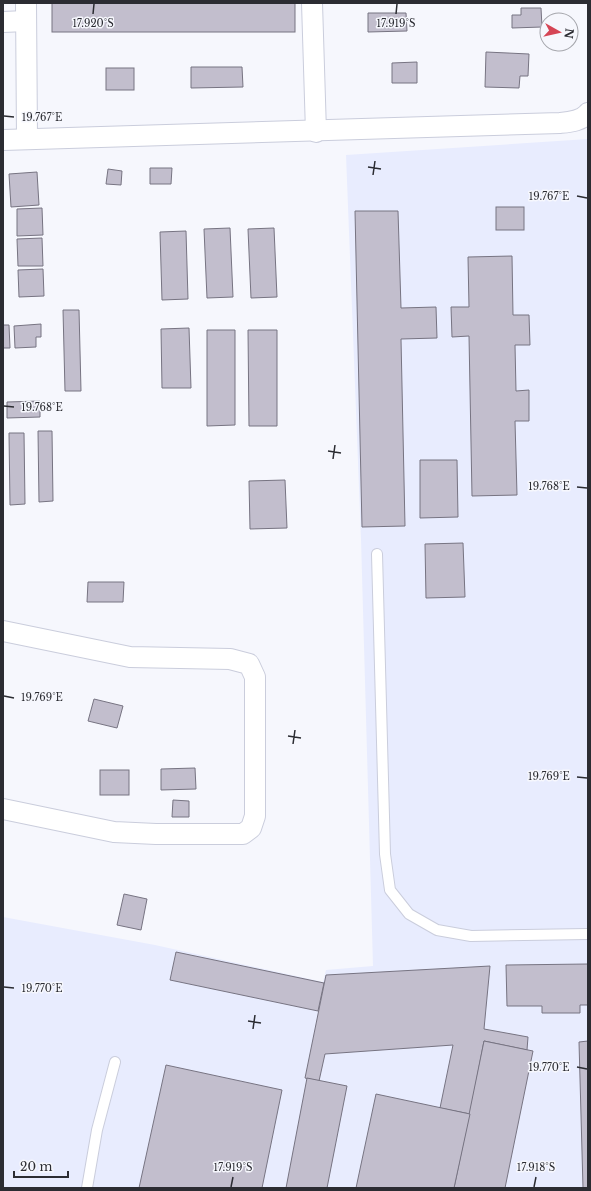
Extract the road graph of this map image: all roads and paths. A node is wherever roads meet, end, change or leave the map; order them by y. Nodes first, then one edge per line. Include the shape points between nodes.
1 (312, 3) edge
2 (26, 12) edge
3 (3, 22) edge
4 (587, 115) edge
5 (316, 132) junction
6 (3, 140) edge
7 (27, 140) junction
8 (377, 554) dead end
9 (3, 632) edge
10 (3, 809) edge
11 (588, 934) edge
12 (115, 1062) dead end
13 (88, 1188) edge

1 - 5 street
2 - 3 street
2 - 7 street
4 - 5 street via 572,122
5 - 7 street
6 - 7 street
8 - 11 lane via 384,854 390,890 409,914 436,930 471,936
9 - 10 street via 130,657 230,659 249,664 255,677 255,816 251,828 243,834 156,834 114,832
12 - 13 lane via 97,1130

